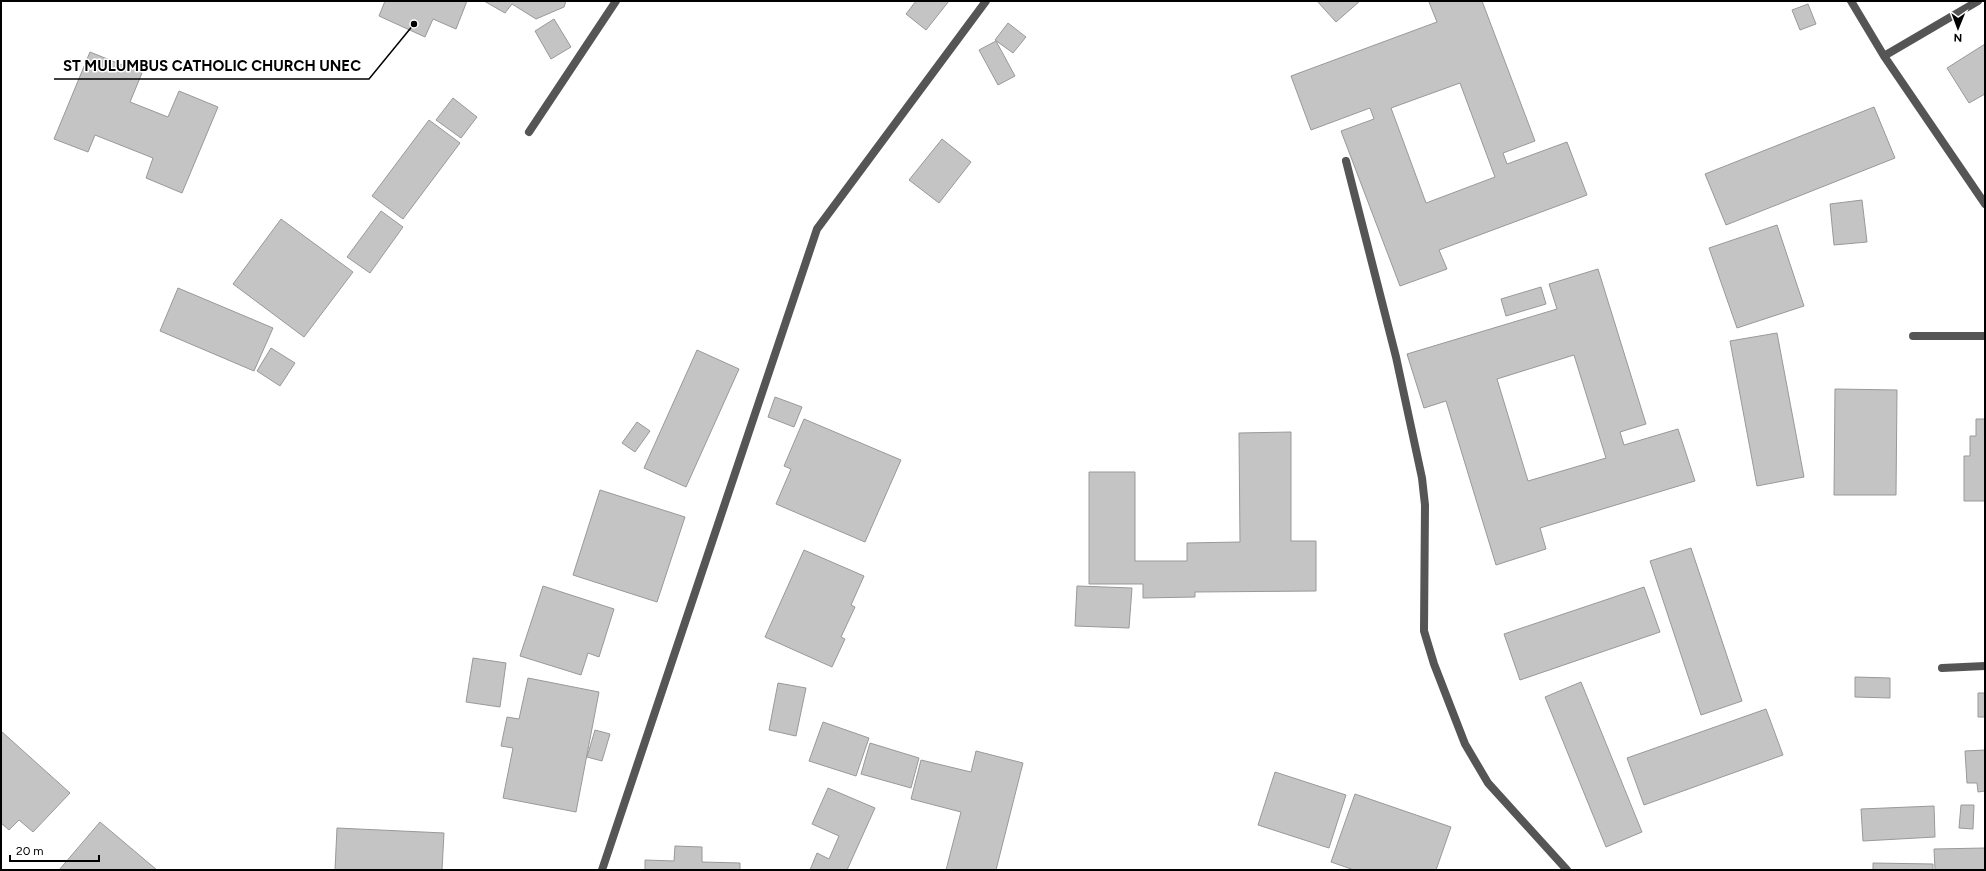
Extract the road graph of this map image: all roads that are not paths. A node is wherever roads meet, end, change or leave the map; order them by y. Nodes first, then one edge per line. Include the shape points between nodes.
1 (616, 1) edge
2 (986, 1) edge
3 (1851, 1) edge
4 (1978, 1) edge
5 (1884, 56) junction
6 (529, 132) dead end
7 (1346, 161) dead end
8 (1985, 204) edge
9 (1914, 336) dead end
10 (1985, 336) edge
11 (1985, 666) edge
12 (1942, 668) dead end
13 (602, 870) edge
14 (1567, 870) edge

1 - 6 street
2 - 13 street via 817,229
3 - 5 street
4 - 5 street
5 - 8 street
7 - 14 street via 1396,357 1422,478 1425,505 1424,631 1434,664 1465,744 1488,783
9 - 10 street
11 - 12 street

